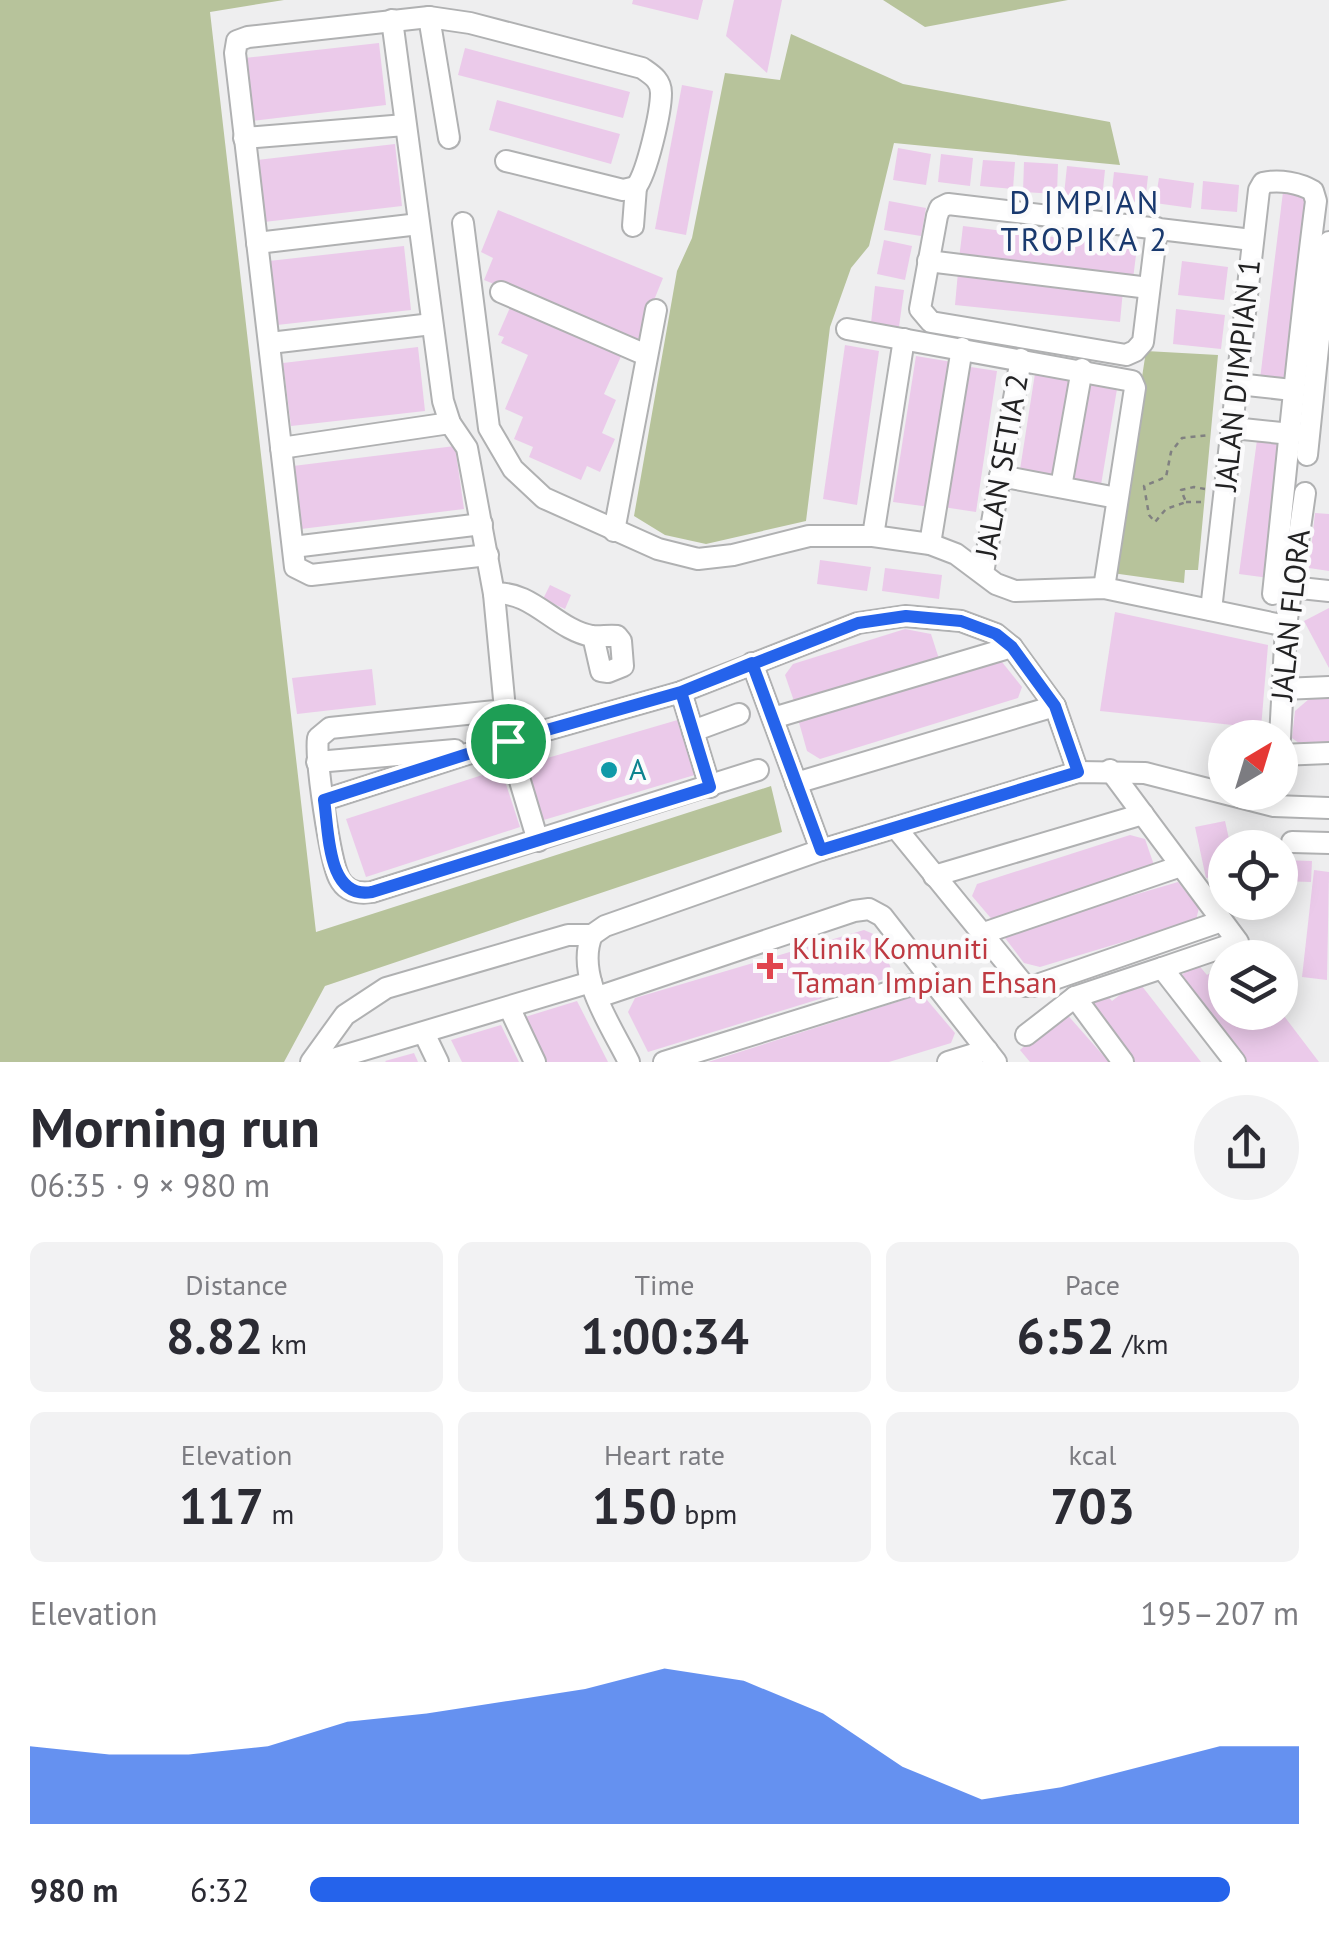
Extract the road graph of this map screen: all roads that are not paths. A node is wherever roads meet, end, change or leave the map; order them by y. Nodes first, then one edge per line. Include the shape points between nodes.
1 (429, 17) junction
2 (392, 20) junction
3 (405, 125) junction
4 (244, 138) junction
5 (449, 138) dead end
6 (506, 161) dead end
7 (636, 188) junction
8 (464, 223) dead end
9 (419, 224) junction
10 (633, 226) dead end
11 (1157, 228) junction
12 (1252, 240) junction
13 (1329, 242) edge
14 (257, 243) junction
15 (928, 261) junction
16 (1149, 288) junction
17 (502, 292) dead end
18 (656, 310) dead end
19 (432, 324) junction
20 (847, 329) dead end
21 (904, 339) junction
22 (270, 343) junction
23 (962, 348) junction
24 (646, 355) junction
25 (1021, 358) junction
26 (1082, 369) junction
27 (1238, 384) junction
28 (1292, 390) junction
29 (450, 423) junction
30 (1233, 428) junction
31 (1291, 434) junction
32 (281, 448) junction
33 (1308, 455) dead end
34 (1000, 476) junction
35 (1061, 488) junction
36 (1305, 493) dead end
37 (1117, 498) junction
38 (482, 524) junction
39 (614, 531) junction
40 (873, 536) junction
41 (930, 544) junction
42 (293, 547) junction
43 (488, 555) junction
44 (983, 573) junction
45 (1104, 588) junction
46 (1282, 590) junction
47 (1329, 591) edge
48 (494, 594) junction
49 (1211, 610) junction
50 (1286, 626) junction
51 (593, 636) dead end
52 (1012, 647) junction
53 (752, 663) junction
54 (1329, 688) edge
55 (1282, 689) junction
56 (681, 692) junction
57 (1055, 706) junction
58 (505, 710) junction
59 (739, 714) dead end
60 (772, 718) junction
61 (1281, 720) edge
62 (693, 731) junction
63 (499, 744) junction
64 (1329, 753) edge
65 (1298, 754) edge
66 (317, 762) junction
67 (758, 770) dead end
68 (1110, 770) junction
69 (1078, 772) junction
70 (796, 783) junction
71 (1208, 785) edge
72 (710, 787) junction
73 (324, 800) junction
74 (1298, 803) edge
75 (1329, 808) edge
76 (1143, 814) junction
77 (896, 828) junction
78 (538, 841) junction
79 (1298, 842) edge
80 (1329, 844) edge
81 (821, 850) junction
82 (1181, 866) junction
83 (934, 876) junction
84 (1222, 921) junction
85 (981, 934) junction
86 (592, 935) junction
87 (1162, 968) junction
88 (931, 979) junction
89 (595, 989) junction
90 (1075, 997) junction
91 (509, 1007) junction
92 (424, 1033) junction
93 (1026, 1035) dead end
94 (991, 1056) edge
95 (349, 1059) edge
96 (310, 1062) edge
97 (323, 1062) edge
98 (438, 1062) edge
99 (535, 1062) edge
100 (629, 1062) edge
101 (664, 1062) edge
102 (948, 1062) edge
103 (1123, 1062) edge
104 (1235, 1062) edge

1 - 2 street
1 - 5 street
1 - 7 street via 642,68 656,77 661,91 645,176
2 - 3 street
2 - 4 street via 237,41
3 - 4 street
3 - 9 street
4 - 14 street
6 - 7 street
7 - 10 street
8 - 39 street via 489,428 514,469 544,498
9 - 14 street
9 - 19 street
11 - 12 street
11 - 15 street via 948,204 937,216
11 - 16 street
12 - 27 street, JALAN D'IMPIAN 1
12 - 28 street, JALAN D'IMPIAN 1 via 1263,183 1313,191
13 - 33 street
14 - 22 street
15 - 16 street
15 - 16 street via 920,309 931,322 1126,355 1142,342
17 - 24 street
18 - 24 street
19 - 22 street
19 - 29 street
20 - 21 street
21 - 23 street
21 - 40 street
22 - 32 street
23 - 25 street
23 - 41 street
24 - 39 street
25 - 26 street
25 - 34 street, JALAN SETIA 2
26 - 35 street
26 - 37 street via 1124,377 1135,388
27 - 28 street
27 - 30 street, JALAN D'IMPIAN 1
28 - 31 street
29 - 32 street
29 - 38 street via 467,448
30 - 31 street
30 - 49 street, JALAN D'IMPIAN 1
31 - 46 street
32 - 42 street
34 - 35 street
34 - 44 street, JALAN SETIA 2
35 - 37 street
36 - 46 street, JALAN FLORA
37 - 45 street
38 - 42 street
38 - 43 street
39 - 40 street via 698,559 809,536
40 - 41 street
41 - 44 street
42 - 43 street via 295,566 311,575
43 - 48 street
44 - 45 street via 1016,591
45 - 49 street
46 - 47 street
46 - 50 street, JALAN FLORA
48 - 51 street via 519,597
48 - 58 street
49 - 50 street
50 - 55 street, JALAN FLORA
52 - 53 street via 961,621 906,616 858,623
52 - 57 street
52 - 60 street
53 - 56 street
53 - 60 street
54 - 55 street
55 - 61 street, JALAN FLORA
56 - 62 street
56 - 63 street
57 - 69 street
57 - 70 street
58 - 63 street
58 - 66 street via 330,728 318,738
59 - 62 street
60 - 70 street
62 - 72 street
63 - 66 street
63 - 73 street
63 - 78 street
64 - 65 street
66 - 73 street
67 - 72 street
68 - 69 street
68 - 71 street
68 - 76 street
69 - 77 street
70 - 81 street
72 - 78 street
73 - 78 street via 338,877 359,894
74 - 75 street
76 - 82 street
76 - 83 street
77 - 81 street
77 - 83 street
79 - 80 street
81 - 86 street
82 - 84 street
82 - 85 street
83 - 85 street
84 - 85 street via 1034,986 1025,986
84 - 87 street via 1238,942
86 - 89 street via 585,952
86 - 96 street via 568,935 386,988 345,1015
87 - 90 street
87 - 104 street
88 - 89 street via 869,908
88 - 94 street
88 - 101 street
89 - 91 street
89 - 100 street
90 - 93 street
90 - 103 street
91 - 92 street
91 - 99 street
92 - 95 street
92 - 98 street
94 - 102 street
95 - 97 street

